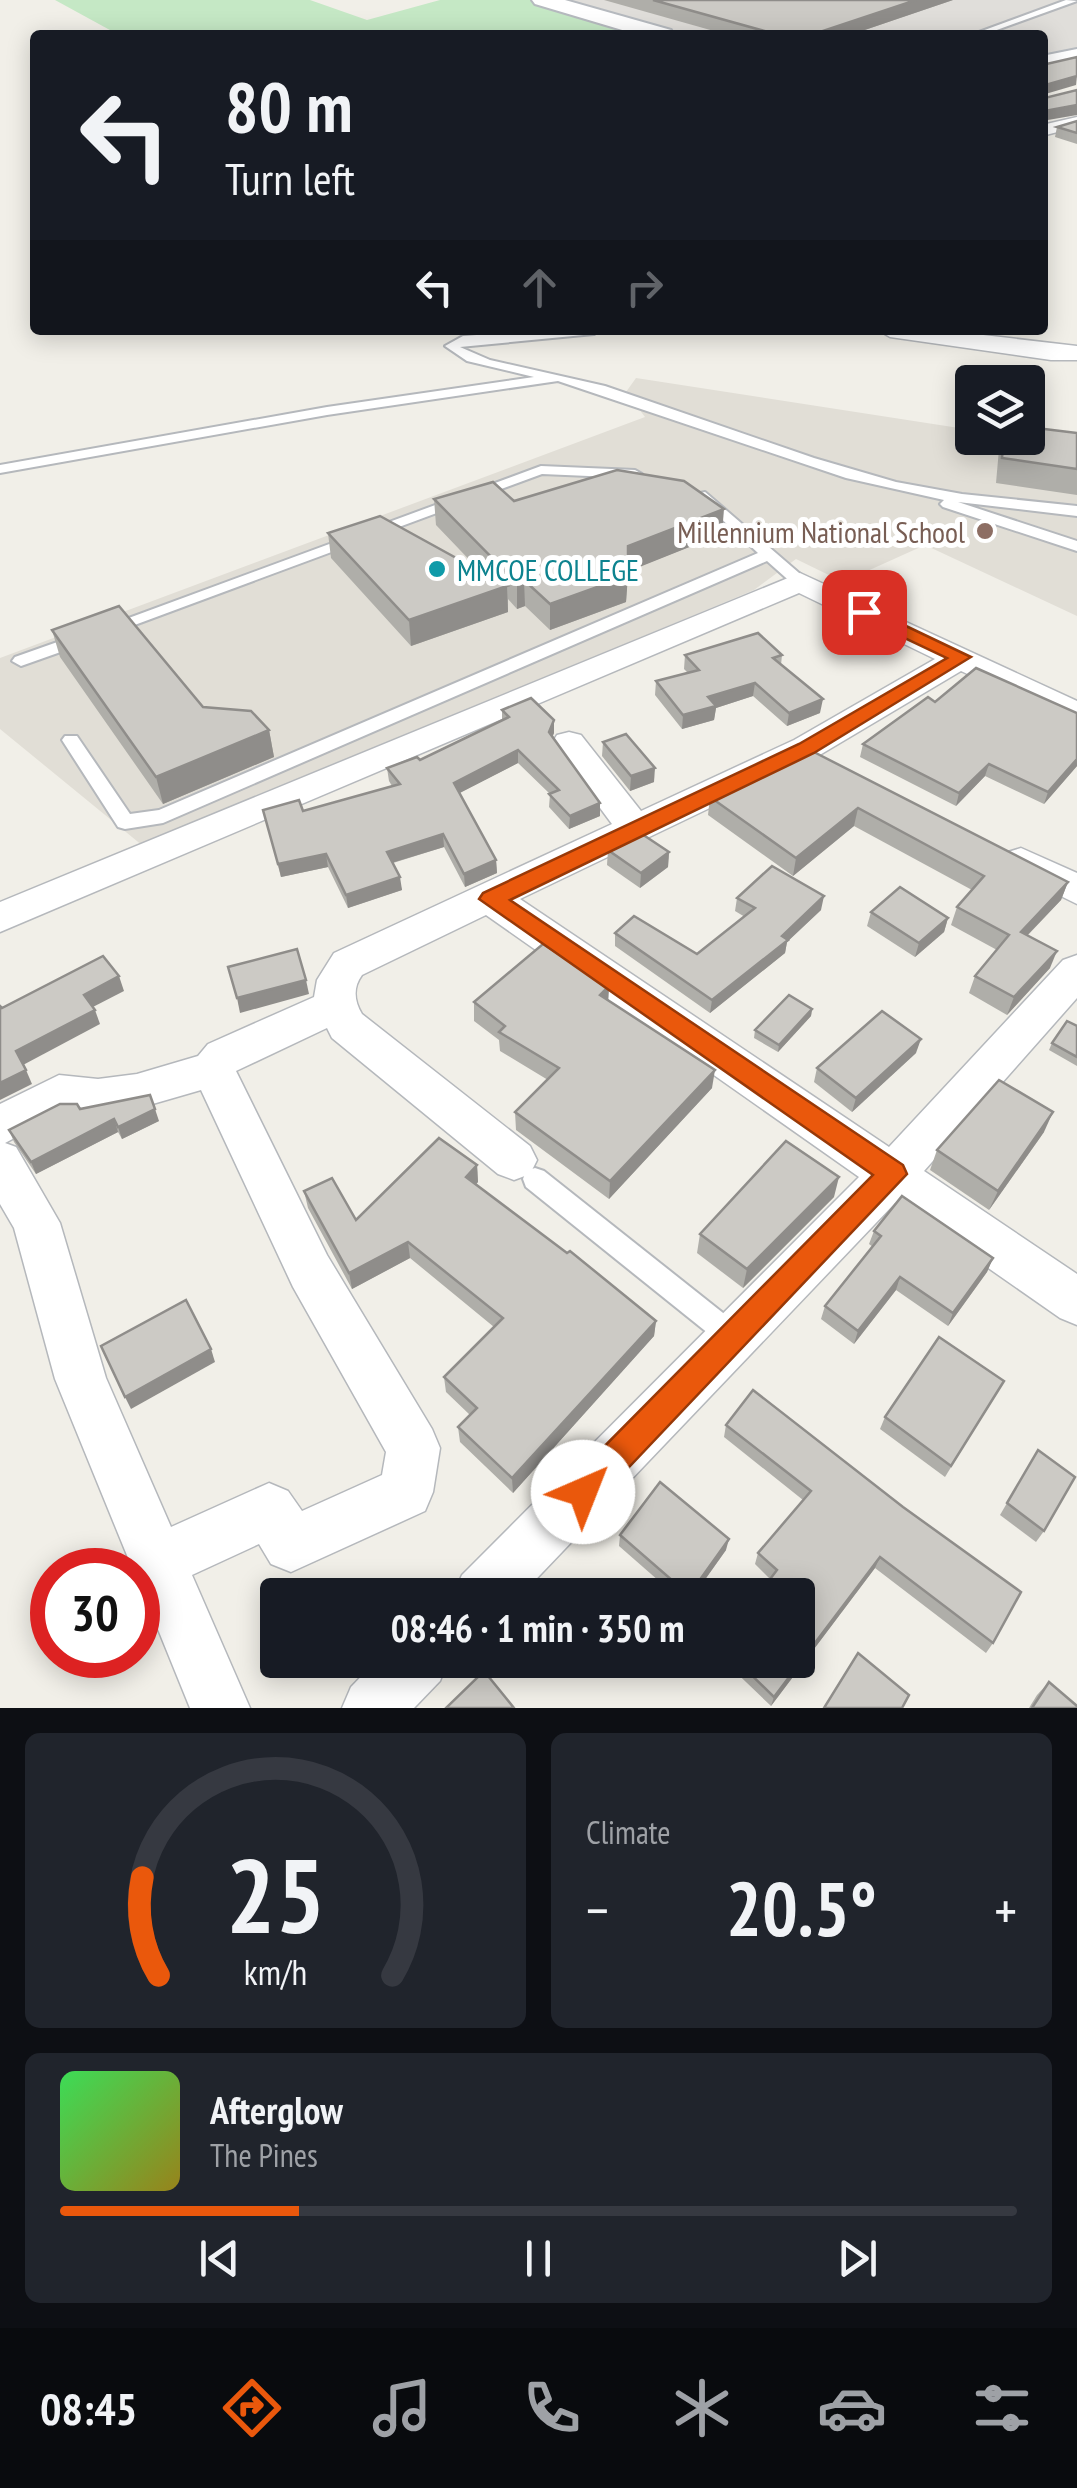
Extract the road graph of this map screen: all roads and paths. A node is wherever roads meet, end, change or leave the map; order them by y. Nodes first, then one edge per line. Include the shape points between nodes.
1 (542, 0) edge
2 (1074, 0) edge
3 (646, 30) edge
4 (989, 30) edge
5 (1077, 56) edge
6 (1048, 62) edge
7 (1077, 122) edge
8 (1048, 129) edge
9 (528, 335) edge
10 (931, 335) edge
11 (1077, 353) edge
12 (558, 377) junction
13 (0, 469) edge
14 (655, 479) edge
15 (899, 488) junction
16 (688, 489) edge
17 (1077, 511) edge
18 (1077, 546) edge
19 (769, 554) junction
20 (800, 582) junction
21 (962, 657) junction
22 (21, 661) dead end
23 (1077, 714) edge
24 (71, 740) dead end
25 (569, 743) dead end
26 (806, 748) junction
27 (840, 766) edge
28 (636, 829) junction
29 (992, 846) edge
30 (1077, 890) edge
31 (491, 899) junction
32 (4, 908) edge
33 (1077, 971) edge
34 (335, 1006) junction
35 (213, 1069) junction
36 (0, 1126) edge
37 (0, 1161) edge
38 (525, 1170) joint
39 (893, 1174) junction
40 (1077, 1302) edge
41 (734, 1337) junction
42 (152, 1548) edge
43 (160, 1561) edge
44 (160, 1567) edge
45 (499, 1578) edge
46 (401, 1678) edge
47 (220, 1708) edge
48 (372, 1708) edge

1 - 3 street
2 - 4 lane
5 - 6 street
7 - 8 street
9 - 12 lane via 451,346 480,360
10 - 11 street
12 - 13 lane
12 - 15 lane
14 - 22 lane via 541,470
15 - 17 lane
15 - 18 lane
16 - 19 lane via 704,494
19 - 20 lane
19 - 24 lane via 163,816 126,822
20 - 21 street
20 - 32 street
21 - 23 street
21 - 26 street
25 - 28 street
26 - 27 street
26 - 28 street
28 - 31 street
29 - 30 street
31 - 34 street via 348,964 332,990
31 - 39 street
33 - 39 street
34 - 35 street via 223,1056
34 - 38 street via 347,1026
35 - 36 street via 116,1098 59,1093
35 - 43 street via 310,1271 414,1448 406,1492 291,1544 269,1510
37 - 42 street via 36,1223 81,1379
38 - 41 lane
39 - 40 street
39 - 41 street
41 - 45 street
44 - 47 street
46 - 48 street

